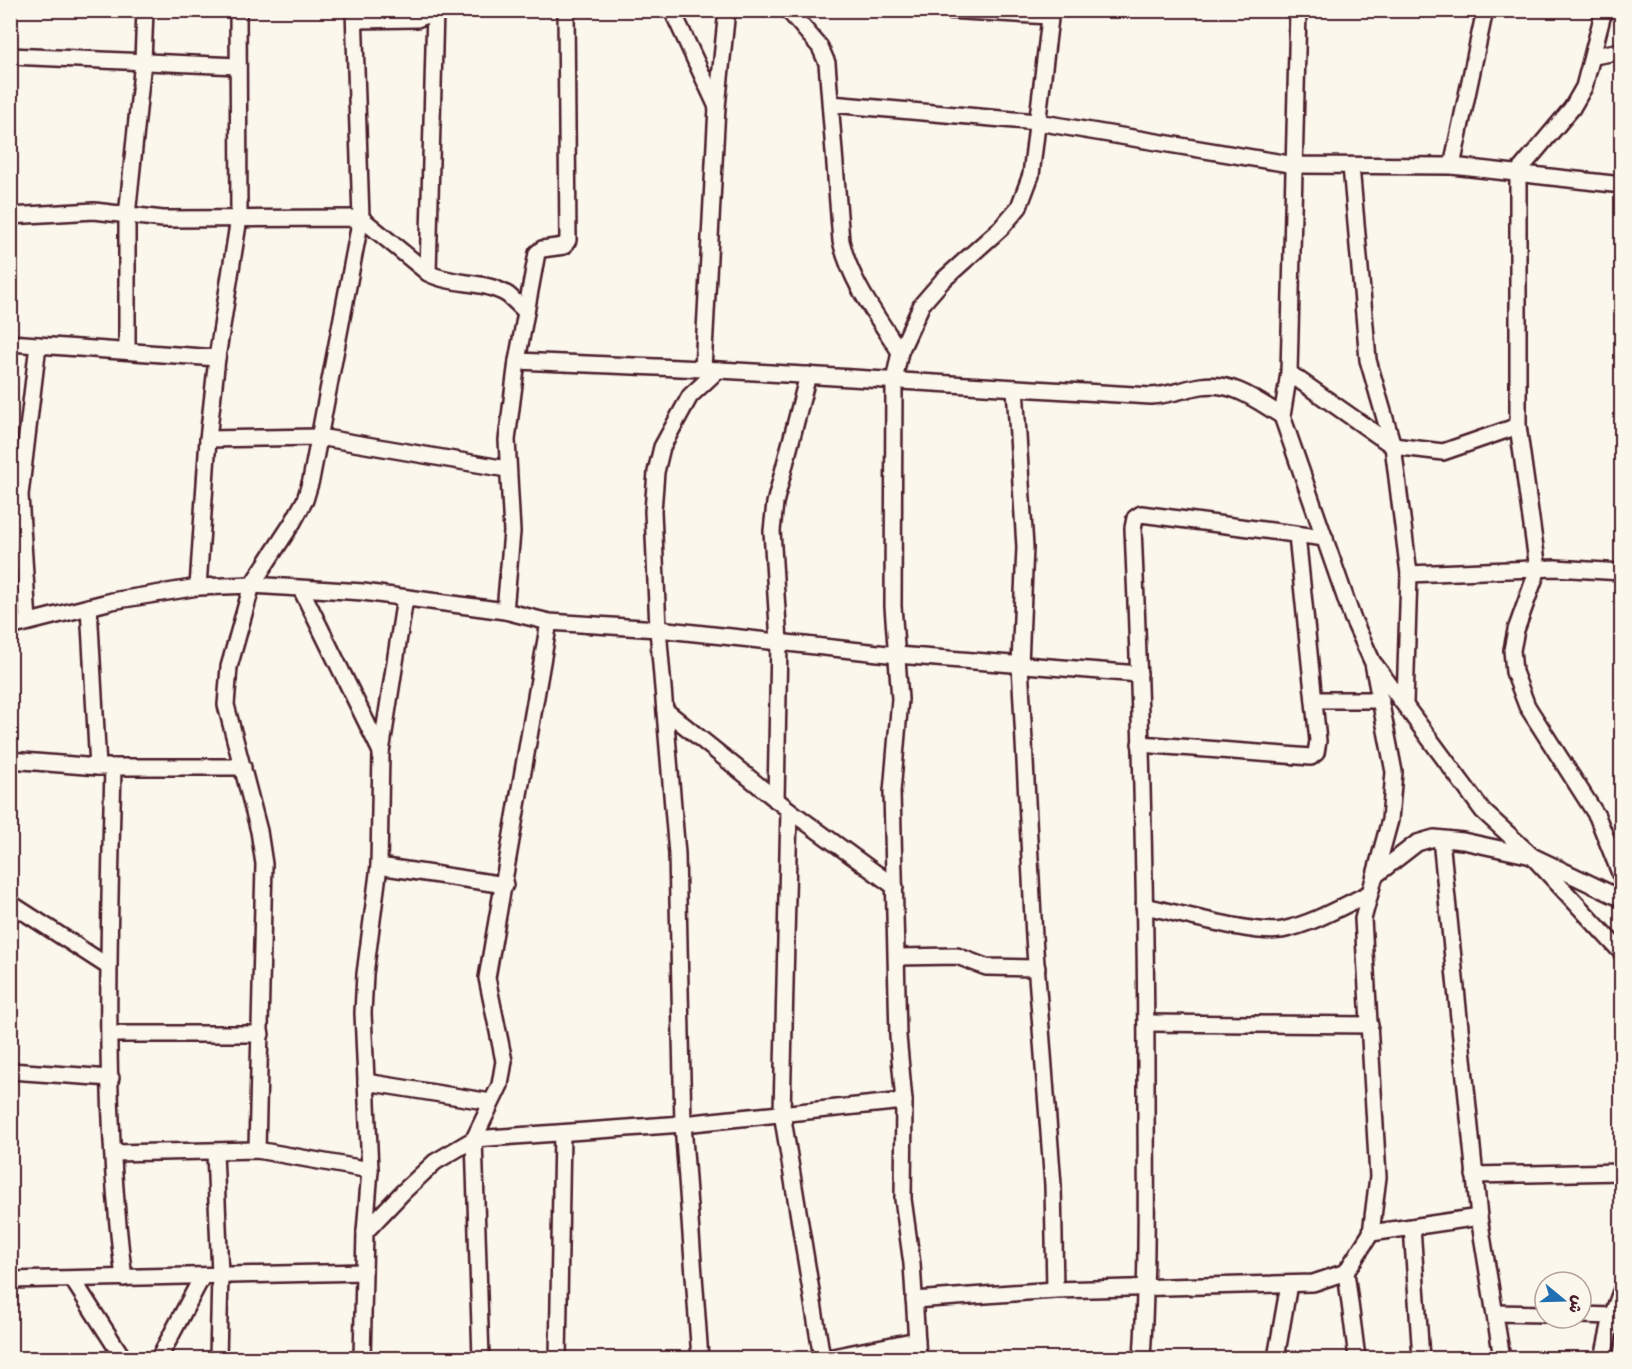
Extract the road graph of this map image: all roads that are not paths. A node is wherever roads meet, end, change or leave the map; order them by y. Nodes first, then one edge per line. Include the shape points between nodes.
1 (145, 10) edge
2 (238, 10) edge
3 (566, 10) edge
4 (672, 10) edge
5 (727, 10) edge
6 (788, 10) edge
7 (946, 10) edge
8 (1298, 10) edge
9 (1485, 10) edge
10 (1604, 10) edge
11 (437, 12) edge
12 (1050, 13) edge
13 (355, 15) edge
14 (1622, 51) edge
15 (10, 56) edge
16 (1594, 56) junction
17 (143, 62) junction
18 (238, 66) junction
19 (831, 104) junction
20 (717, 107) junction
21 (1037, 122) junction
22 (1295, 165) junction
23 (1351, 166) junction
24 (1452, 166) junction
25 (1518, 172) junction
26 (1622, 185) edge
27 (10, 216) edge
28 (127, 216) junction
29 (239, 218) junction
30 (361, 218) junction
31 (428, 273) junction
32 (526, 312) junction
33 (10, 343) edge
34 (38, 345) junction
35 (127, 351) junction
36 (900, 352) junction
37 (217, 358) junction
38 (517, 361) junction
39 (711, 369) junction
40 (1289, 374) junction
41 (808, 375) junction
42 (894, 381) junction
43 (1015, 388) junction
44 (1282, 416) junction
45 (1518, 426) junction
46 (319, 437) junction
47 (208, 439) junction
48 (1393, 446) junction
49 (507, 469) junction
50 (15, 494) edge
51 (1297, 535) junction
52 (1324, 538) junction
53 (1538, 568) junction
54 (1622, 572) edge
55 (1409, 574) junction
56 (252, 585) junction
57 (198, 587) junction
58 (301, 588) junction
59 (405, 598) junction
60 (89, 607) junction
61 (505, 611) junction
62 (28, 622) junction
63 (549, 622) junction
64 (10, 627) edge
65 (658, 629) junction
66 (778, 642) junction
67 (897, 655) junction
68 (1020, 663) junction
69 (1373, 663) junction
70 (1139, 674) junction
71 (1314, 700) junction
72 (1381, 700) junction
73 (1405, 703) junction
74 (665, 710) junction
75 (1140, 744) junction
76 (381, 752) junction
77 (10, 760) edge
78 (106, 767) junction
79 (243, 767) junction
80 (776, 800) junction
81 (789, 810) junction
82 (1441, 839) junction
83 (1532, 856) junction
84 (379, 866) junction
85 (1377, 874) junction
86 (1622, 878) edge
87 (505, 885) junction
88 (895, 887) junction
89 (1368, 894) junction
90 (1622, 899) edge
91 (10, 903) edge
92 (1144, 906) junction
93 (1622, 953) edge
94 (897, 957) junction
95 (109, 967) junction
96 (1037, 968) junction
97 (1146, 1023) junction
98 (1370, 1026) junction
99 (110, 1034) junction
100 (261, 1034) junction
101 (10, 1071) edge
102 (111, 1078) junction
103 (366, 1082) junction
104 (904, 1101) junction
105 (491, 1102) junction
106 (782, 1113) junction
107 (683, 1124) junction
108 (562, 1133) junction
109 (474, 1139) junction
110 (257, 1150) junction
111 (215, 1152) junction
112 (113, 1153) junction
113 (370, 1170) junction
114 (1622, 1172) edge
115 (1474, 1174) junction
116 (1479, 1217) junction
117 (1412, 1227) junction
118 (365, 1232) junction
119 (1371, 1233) junction
120 (364, 1272) junction
121 (1346, 1272) junction
122 (220, 1275) junction
123 (202, 1277) junction
124 (124, 1278) junction
125 (10, 1280) edge
126 (73, 1280) junction
127 (1290, 1284) junction
128 (1146, 1288) junction
129 (1622, 1289) edge
130 (1055, 1290) junction
131 (914, 1300) junction
132 (1495, 1312) junction
133 (1533, 1314) edge
134 (1593, 1315) edge
135 (1612, 1316) junction
136 (917, 1340) junction
137 (123, 1359) edge
138 (159, 1359) edge
139 (218, 1359) edge
140 (362, 1359) edge
141 (481, 1359) edge
142 (558, 1359) edge
143 (700, 1359) edge
144 (822, 1359) edge
145 (828, 1359) edge
146 (918, 1359) edge
147 (1142, 1359) edge
148 (1276, 1359) edge
149 (1357, 1359) edge
150 (1421, 1359) edge
151 (1502, 1359) edge
152 (1603, 1359) edge

1 - 17 street
2 - 18 street
3 - 32 street via 568,240 564,246 537,253
4 - 20 street
5 - 20 street
6 - 19 street via 820,47 827,63
7 - 12 street
8 - 22 street
9 - 24 street
10 - 16 street
11 - 13 street via 417,19
11 - 31 street
12 - 21 street
13 - 30 street
14 - 16 street
15 - 17 street
16 - 25 street via 1572,108
17 - 18 street
17 - 28 street
18 - 29 street
19 - 21 street
19 - 36 street via 841,241 846,261
20 - 39 street
21 - 22 street
21 - 36 street via 1031,175 1019,207 922,304
22 - 23 street
22 - 40 street
23 - 24 street
23 - 48 street via 1368,360
24 - 25 street
25 - 26 street
25 - 45 street
27 - 28 street via 94,211
28 - 29 street
28 - 35 street
29 - 30 street
29 - 37 street
30 - 31 street
30 - 46 street
31 - 32 street via 493,289 507,295
32 - 38 street
33 - 34 street
34 - 35 street
34 - 50 street
35 - 37 street
36 - 42 street
37 - 47 street
38 - 39 street
38 - 49 street
39 - 41 street
39 - 65 street via 681,410 662,447 656,472 653,511
40 - 44 street
40 - 48 street
41 - 42 street
41 - 66 street via 775,503 772,559
42 - 43 street
42 - 67 street via 893,606
43 - 44 street via 1152,396 1219,385 1238,389
43 - 68 street via 1026,575
44 - 52 street
45 - 48 street via 1443,452
45 - 53 street
46 - 47 street
46 - 49 street
46 - 56 street via 305,500
47 - 57 street
48 - 55 street
49 - 61 street via 512,532
50 - 62 street
51 - 52 street
51 - 70 street via 1141,514 1135,518
51 - 71 street
52 - 69 street
53 - 54 street
53 - 55 street
53 - 86 street via 1516,630 1512,650 1514,672 1527,706 1597,816
55 - 73 street
56 - 57 street
56 - 58 street
56 - 79 street via 226,684 226,705
57 - 60 street
58 - 59 street
58 - 76 street
59 - 61 street
59 - 76 street
60 - 62 street
60 - 78 street
61 - 63 street
62 - 64 street
63 - 65 street
63 - 87 street
65 - 66 street
65 - 74 street
66 - 67 street
66 - 80 street
67 - 68 street
67 - 88 street via 900,729 892,792
68 - 70 street
68 - 96 street
69 - 72 street
69 - 73 street
70 - 75 street
71 - 72 street
71 - 75 street via 1318,741 1311,757
72 - 85 street via 1394,772 1390,820
73 - 83 street via 1483,812
74 - 80 street
74 - 107 street via 677,854
75 - 92 street
76 - 84 street
77 - 78 street
78 - 79 street
78 - 95 street
79 - 100 street via 264,864
80 - 81 street
81 - 88 street
81 - 106 street
82 - 83 street via 1463,840
82 - 85 street via 1417,843
82 - 115 street
83 - 90 street
83 - 93 street
84 - 87 street
84 - 103 street via 365,984
85 - 89 street
87 - 105 street via 487,978 504,1061 500,1086
88 - 94 street
89 - 92 street via 1279,931 1257,930
89 - 98 street via 1363,919
91 - 95 street
92 - 97 street
94 - 96 street via 957,956 986,967
94 - 104 street
95 - 99 street
96 - 130 street via 1053,1185
97 - 98 street
97 - 128 street
98 - 119 street via 1378,1177
99 - 100 street
99 - 102 street
100 - 110 street
101 - 102 street
102 - 112 street
103 - 105 street
103 - 113 street
104 - 106 street
104 - 131 street via 903,1199
105 - 109 street
106 - 107 street
106 - 144 street
107 - 108 street
107 - 143 street
108 - 109 street
108 - 142 street
109 - 118 street via 435,1162
109 - 141 street
110 - 111 street
110 - 113 street
111 - 112 street
111 - 122 street
112 - 124 street
113 - 118 street
114 - 115 street
115 - 116 street
116 - 117 street
116 - 132 street
117 - 119 street
117 - 150 street
118 - 120 street
119 - 121 street
120 - 122 street
120 - 140 street
121 - 127 street via 1313,1283
121 - 149 street
122 - 123 street
122 - 139 street
123 - 124 street
123 - 138 street
124 - 126 street
125 - 126 street
126 - 137 street
127 - 128 street
127 - 148 street
128 - 130 street
128 - 147 street
129 - 135 street
130 - 131 street
131 - 136 street
132 - 133 street
132 - 151 street
134 - 135 street
135 - 152 street
136 - 145 street
136 - 146 street

